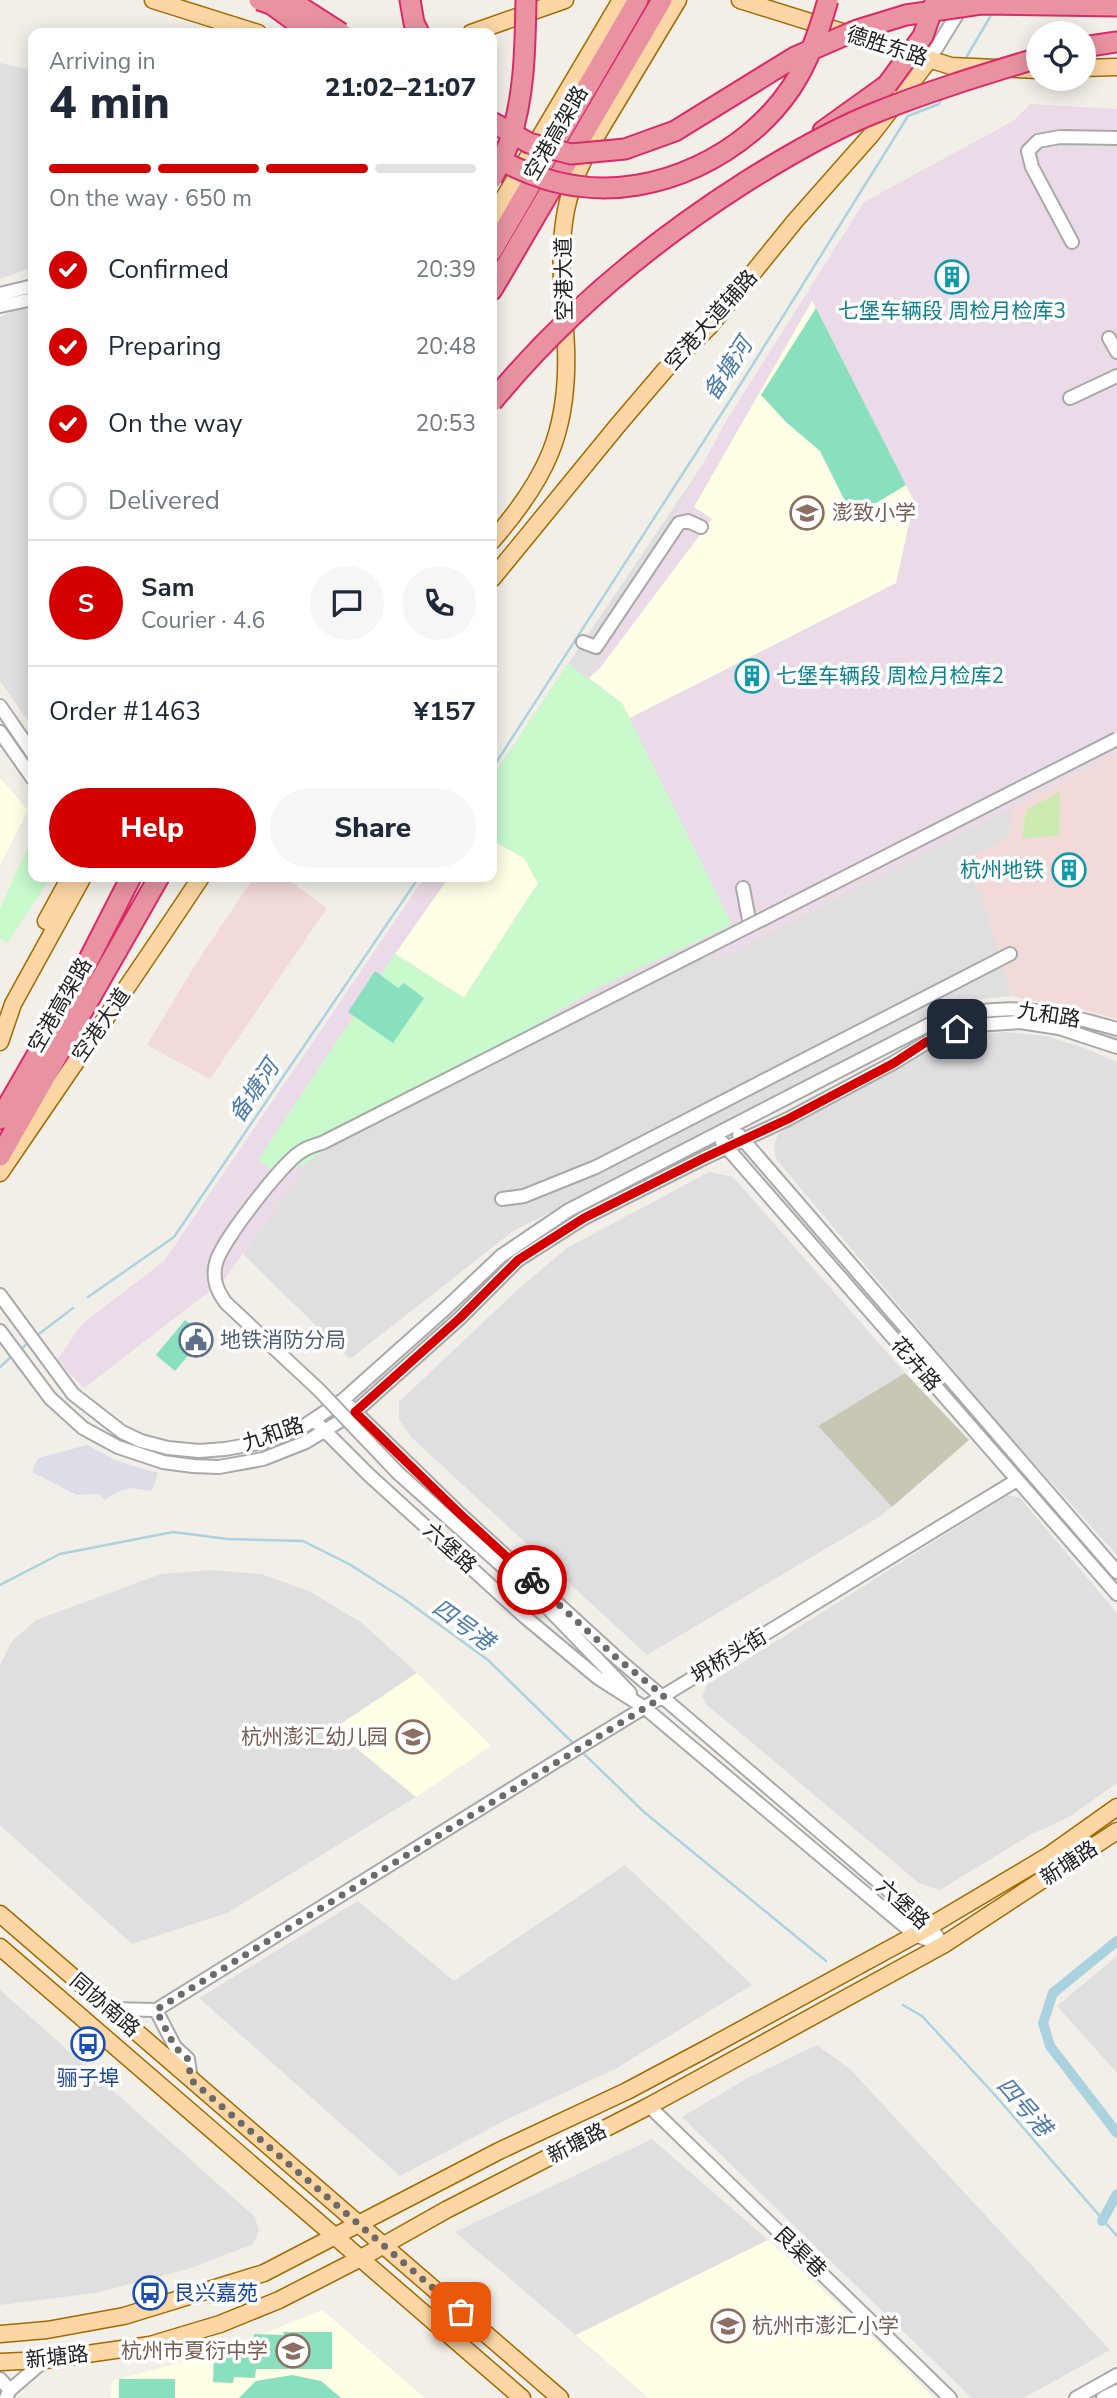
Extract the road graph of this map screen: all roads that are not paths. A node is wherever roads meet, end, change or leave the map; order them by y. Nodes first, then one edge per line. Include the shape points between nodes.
1 (153, 0) edge
2 (259, 0) edge
3 (286, 0) edge
4 (318, 0) edge
5 (410, 0) edge
6 (526, 0) edge
7 (565, 0) edge
8 (662, 0) edge
9 (678, 0) edge
10 (740, 0) edge
11 (828, 0) edge
12 (936, 0) edge
13 (966, 0) edge
14 (1117, 6) edge
15 (625, 7) edge
16 (658, 21) junction
17 (242, 28) edge
18 (303, 28) edge
19 (312, 28) edge
20 (333, 28) edge
21 (416, 28) edge
22 (485, 28) edge
23 (1117, 42) edge
24 (1096, 45) edge
25 (929, 60) junction
26 (1026, 62) edge
27 (1117, 67) edge
28 (1096, 68) edge
29 (1026, 70) edge
30 (497, 125) edge
31 (1117, 138) edge
32 (793, 152) junction
33 (497, 159) edge
34 (497, 168) edge
35 (497, 210) edge
36 (497, 242) edge
37 (1072, 242) dead end
38 (497, 281) edge
39 (28, 287) edge
40 (0, 294) edge
41 (28, 300) edge
42 (0, 306) edge
43 (1109, 338) dead end
44 (1117, 352) edge
45 (1117, 376) edge
46 (497, 396) edge
47 (1070, 398) dead end
48 (701, 527) dead end
49 (497, 535) edge
50 (497, 573) edge
51 (583, 642) dead end
52 (0, 706) edge
53 (0, 732) edge
54 (1117, 739) edge
55 (28, 747) edge
56 (28, 772) edge
57 (66, 882) edge
58 (80, 882) edge
59 (129, 882) edge
60 (156, 882) edge
61 (198, 882) edge
62 (743, 888) dead end
63 (750, 925) junction
64 (1010, 954) dead end
65 (13, 1004) junction
66 (71, 1013) junction
67 (1117, 1029) edge
68 (0, 1042) edge
69 (1117, 1047) edge
70 (0, 1119) edge
71 (731, 1126) junction
72 (715, 1134) junction
73 (743, 1140) junction
74 (727, 1148) junction
75 (0, 1156) edge
76 (0, 1173) edge
77 (502, 1199) dead end
78 (0, 1295) edge
79 (4, 1336) edge
80 (342, 1400) junction
81 (355, 1412) junction
82 (314, 1420) junction
83 (324, 1431) junction
84 (1017, 1480) junction
85 (1117, 1572) edge
86 (1117, 1594) edge
87 (539, 1599) junction
88 (618, 1659) junction
89 (664, 1696) junction
90 (645, 1708) junction
91 (1117, 1807) edge
92 (1117, 1831) edge
93 (0, 1914) edge
94 (930, 1926) junction
95 (915, 1935) junction
96 (943, 1945) junction
97 (0, 1947) edge
98 (109, 2009) junction
99 (156, 2010) junction
100 (191, 2080) junction
101 (649, 2106) junction
102 (359, 2223) junction
103 (333, 2236) junction
104 (383, 2245) junction
105 (361, 2258) junction
106 (0, 2334) edge
107 (45, 2360) junction
108 (0, 2362) edge
109 (1117, 2375) edge
110 (0, 2379) edge
111 (1117, 2391) edge
112 (8, 2394) edge
113 (522, 2398) edge
114 (560, 2398) edge
115 (950, 2398) edge
116 (1076, 2398) edge
117 (1103, 2398) edge

1 - 17 main road
2 - 18 highway, bridge
3 - 20 highway, bridge
4 - 19 street
5 - 21 highway
6 - 34 highway, bridge via 519,103 510,141
7 - 22 main road
8 - 16 highway, 空港高架路
9 - 16 main road, 空港大道
10 - 25 main road, 德胜东路
11 - 33 highway, bridge via 817,38 789,91 741,140 699,165 648,182 580,187 551,182
12 - 32 highway, bridge via 923,36 887,85
13 - 25 street
14 - 30 highway, bridge via 981,4 906,15 795,57 675,131 625,149 571,154 529,143
15 - 35 main road
15 - 36 highway, 空港高架路
16 - 38 highway, 空港高架路 via 599,104
16 - 49 main road, 空港大道 via 580,162 566,209 560,256 566,396 558,436 540,476
23 - 24 highway
25 - 29 main road, 德胜东路 via 961,67
25 - 50 main road, 空港大道辅路 via 871,135 709,327 618,425
26 - 32 highway, bridge via 871,114
27 - 28 main road
31 - 37 street via 1060,137 1038,141 1028,151
32 - 46 highway, bridge via 696,214 619,273 524,363
39 - 40 street
41 - 42 street
43 - 44 street
45 - 47 street
48 - 51 street via 688,521 679,523 596,647
52 - 55 street
53 - 56 street
54 - 63 street, bridge
57 - 65 main road via 49,912
58 - 65 main road
59 - 66 highway, 空港高架路
60 - 66 highway, 空港高架路
61 - 76 main road, 空港大道
62 - 63 street
63 - 87 street, bridge via 302,1150 233,1230 216,1264 215,1281 226,1303 398,1473
64 - 77 street via 596,1167 524,1196
65 - 68 main road
66 - 70 highway, 空港高架路
66 - 75 highway, 空港高架路
67 - 71 street, 九和路 via 1041,1010 958,1014
69 - 73 street, 九和路 via 1059,1028 1020,1022 957,1029
71 - 72 street, 九和路
71 - 73 street, 花卉路
72 - 74 street, 花卉路
72 - 80 street, 九和路 via 569,1210 500,1256
73 - 74 street, 九和路
73 - 85 street, 花卉路
74 - 81 street, 九和路 via 584,1218 518,1260
74 - 84 street, 花卉路
78 - 82 street, 九和路 via 73,1394 104,1420 141,1441 168,1448 225,1450 286,1435
79 - 83 street, 九和路 via 50,1398 83,1428 118,1447 163,1462 241,1465 286,1452
80 - 81 street, 六堡路
80 - 82 street, 九和路
81 - 83 street, 九和路
81 - 88 street, 六堡路
82 - 83 street, 六堡路
83 - 90 street, 六堡路 via 525,1617 598,1678
84 - 86 street, 花卉路
84 - 89 street, 坍桥头街
87 - 88 street
87 - 90 street
88 - 89 street, 六堡路
89 - 90 street, 坍桥头街
89 - 94 street, 六堡路
90 - 95 street, 六堡路
90 - 99 street, 坍桥头街
91 - 94 main road, 新塘路 via 1048,1856
92 - 96 main road, 新塘路
93 - 98 main road, 同协南路
94 - 95 main road, 新塘路
94 - 96 street, 六堡路
95 - 96 street, 六堡路
95 - 102 main road, 新塘路 via 627,2091
96 - 101 main road, 新塘路
97 - 103 main road, 同协南路
98 - 99 street
98 - 100 main road, 同协南路
99 - 100 street via 175,2047 188,2059
100 - 102 main road, 同协南路
101 - 104 main road, 新塘路
101 - 115 street, 艮渠巷
102 - 103 main road, 新塘路
102 - 104 main road, 同协南路
103 - 105 main road, 同协南路
103 - 106 main road, 新塘路 via 264,2273 124,2316
104 - 105 main road, 新塘路
104 - 114 main road, 同协南路
105 - 107 main road, 新塘路 via 220,2324 150,2345
105 - 113 main road, 同协南路
107 - 108 main road, 新塘路
107 - 112 street
109 - 116 street
110 - 112 street
111 - 117 street

